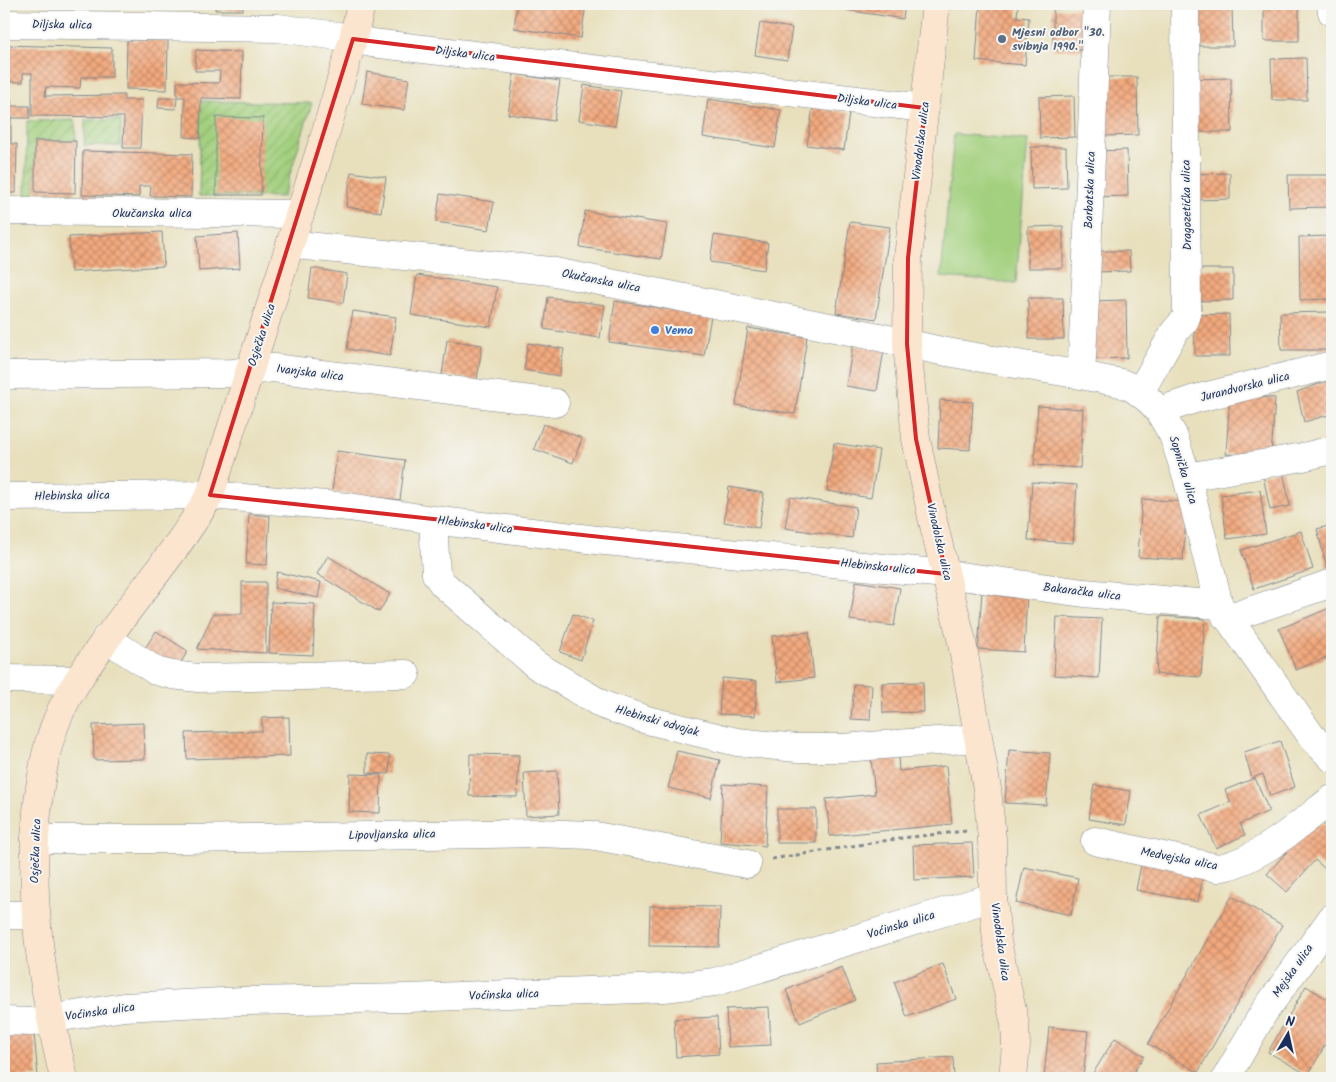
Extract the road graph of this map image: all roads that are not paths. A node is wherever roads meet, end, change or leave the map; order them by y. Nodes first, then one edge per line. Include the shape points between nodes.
1 (361, 4) edge
2 (936, 4) edge
3 (1097, 4) edge
4 (1185, 4) edge
5 (1331, 4) edge
6 (1332, 12) edge
7 (4, 24) edge
8 (353, 39) junction
9 (925, 108) junction
10 (4, 211) edge
11 (300, 214) junction
12 (291, 243) junction
13 (907, 344) junction
14 (1332, 365) edge
15 (250, 371) junction
16 (4, 375) edge
17 (1081, 375) junction
18 (1140, 392) junction
19 (555, 403) dead end
20 (1159, 411) junction
21 (1332, 450) edge
22 (1187, 477) junction
23 (210, 495) junction
24 (4, 497) edge
25 (433, 520) junction
26 (946, 574) junction
27 (1332, 583) edge
28 (1223, 611) junction
29 (106, 638) junction
30 (406, 674) dead end
31 (4, 679) edge
32 (77, 680) junction
33 (978, 738) junction
34 (1332, 758) edge
35 (1332, 799) edge
36 (35, 839) junction
37 (1095, 841) dead end
38 (747, 864) road end
39 (993, 896) junction
40 (4, 915) edge
41 (35, 915) junction
42 (1332, 918) edge
43 (50, 1019) junction
44 (4, 1022) edge
45 (64, 1078) edge
46 (1013, 1078) edge
47 (1226, 1078) edge

1 - 8 street, Osječka ulica
2 - 9 street, Vinodolska ulica
3 - 17 street, Barbatska ulica
4 - 18 street, Dragozetićka ulica via 1187,314
5 - 6 street
7 - 8 street, Diljska ulica via 278,28
8 - 9 street, Diljska ulica
8 - 11 street, Osječka ulica
9 - 13 street, Vinodolska ulica via 908,258
10 - 11 street, Okučanska ulica
11 - 12 street, Osječka ulica
12 - 13 street, Okučanska ulica via 550,271
12 - 15 street, Osječka ulica
13 - 17 street, Sopnička ulica
13 - 26 street, Vinodolska ulica via 916,440
14 - 20 street, Jurandvorska ulica
15 - 16 street, Ivanjska ulica
15 - 19 street, Ivanjska ulica via 273,368
15 - 23 street, Osječka ulica
17 - 18 street, Sopnička ulica via 1121,383
18 - 20 street, Sopnička ulica
20 - 22 street, Sopnička ulica via 1173,435
21 - 22 street
22 - 28 street, Sopnička ulica
23 - 24 street, Hlebinska ulica
23 - 25 street, Hlebinska ulica via 349,507
23 - 29 street, Osječka ulica via 164,563
25 - 26 street, Hlebinska ulica
25 - 33 street, Hlebinski odvojak via 436,574 443,584 536,665 603,705 699,734 737,742 797,748
26 - 28 street, Bakaračka ulica
26 - 33 street, Vinodolska ulica via 962,642
27 - 28 street, Bakaračka ulica via 1244,614
28 - 34 street, Sopnička ulica via 1312,737
29 - 30 street via 156,671 172,675 198,678
29 - 32 street, Osječka ulica
31 - 32 street
32 - 36 street, Osječka ulica via 48,743
33 - 39 street, Vinodolska ulica via 991,828
35 - 37 street, Medvejska ulica via 1288,832 1230,867 1217,868
36 - 38 street, Lipovljanska ulica via 539,833 590,835
36 - 41 street, Osječka ulica
39 - 43 street, Voćinska ulica via 715,982 604,991 124,1007
39 - 46 street, Vinodolska ulica via 997,942 1015,1024
40 - 41 street
41 - 43 street, Osječka ulica
42 - 47 street, Mejska ulica via 1264,1012
43 - 44 street, Voćinska ulica
43 - 45 street, Osječka ulica

